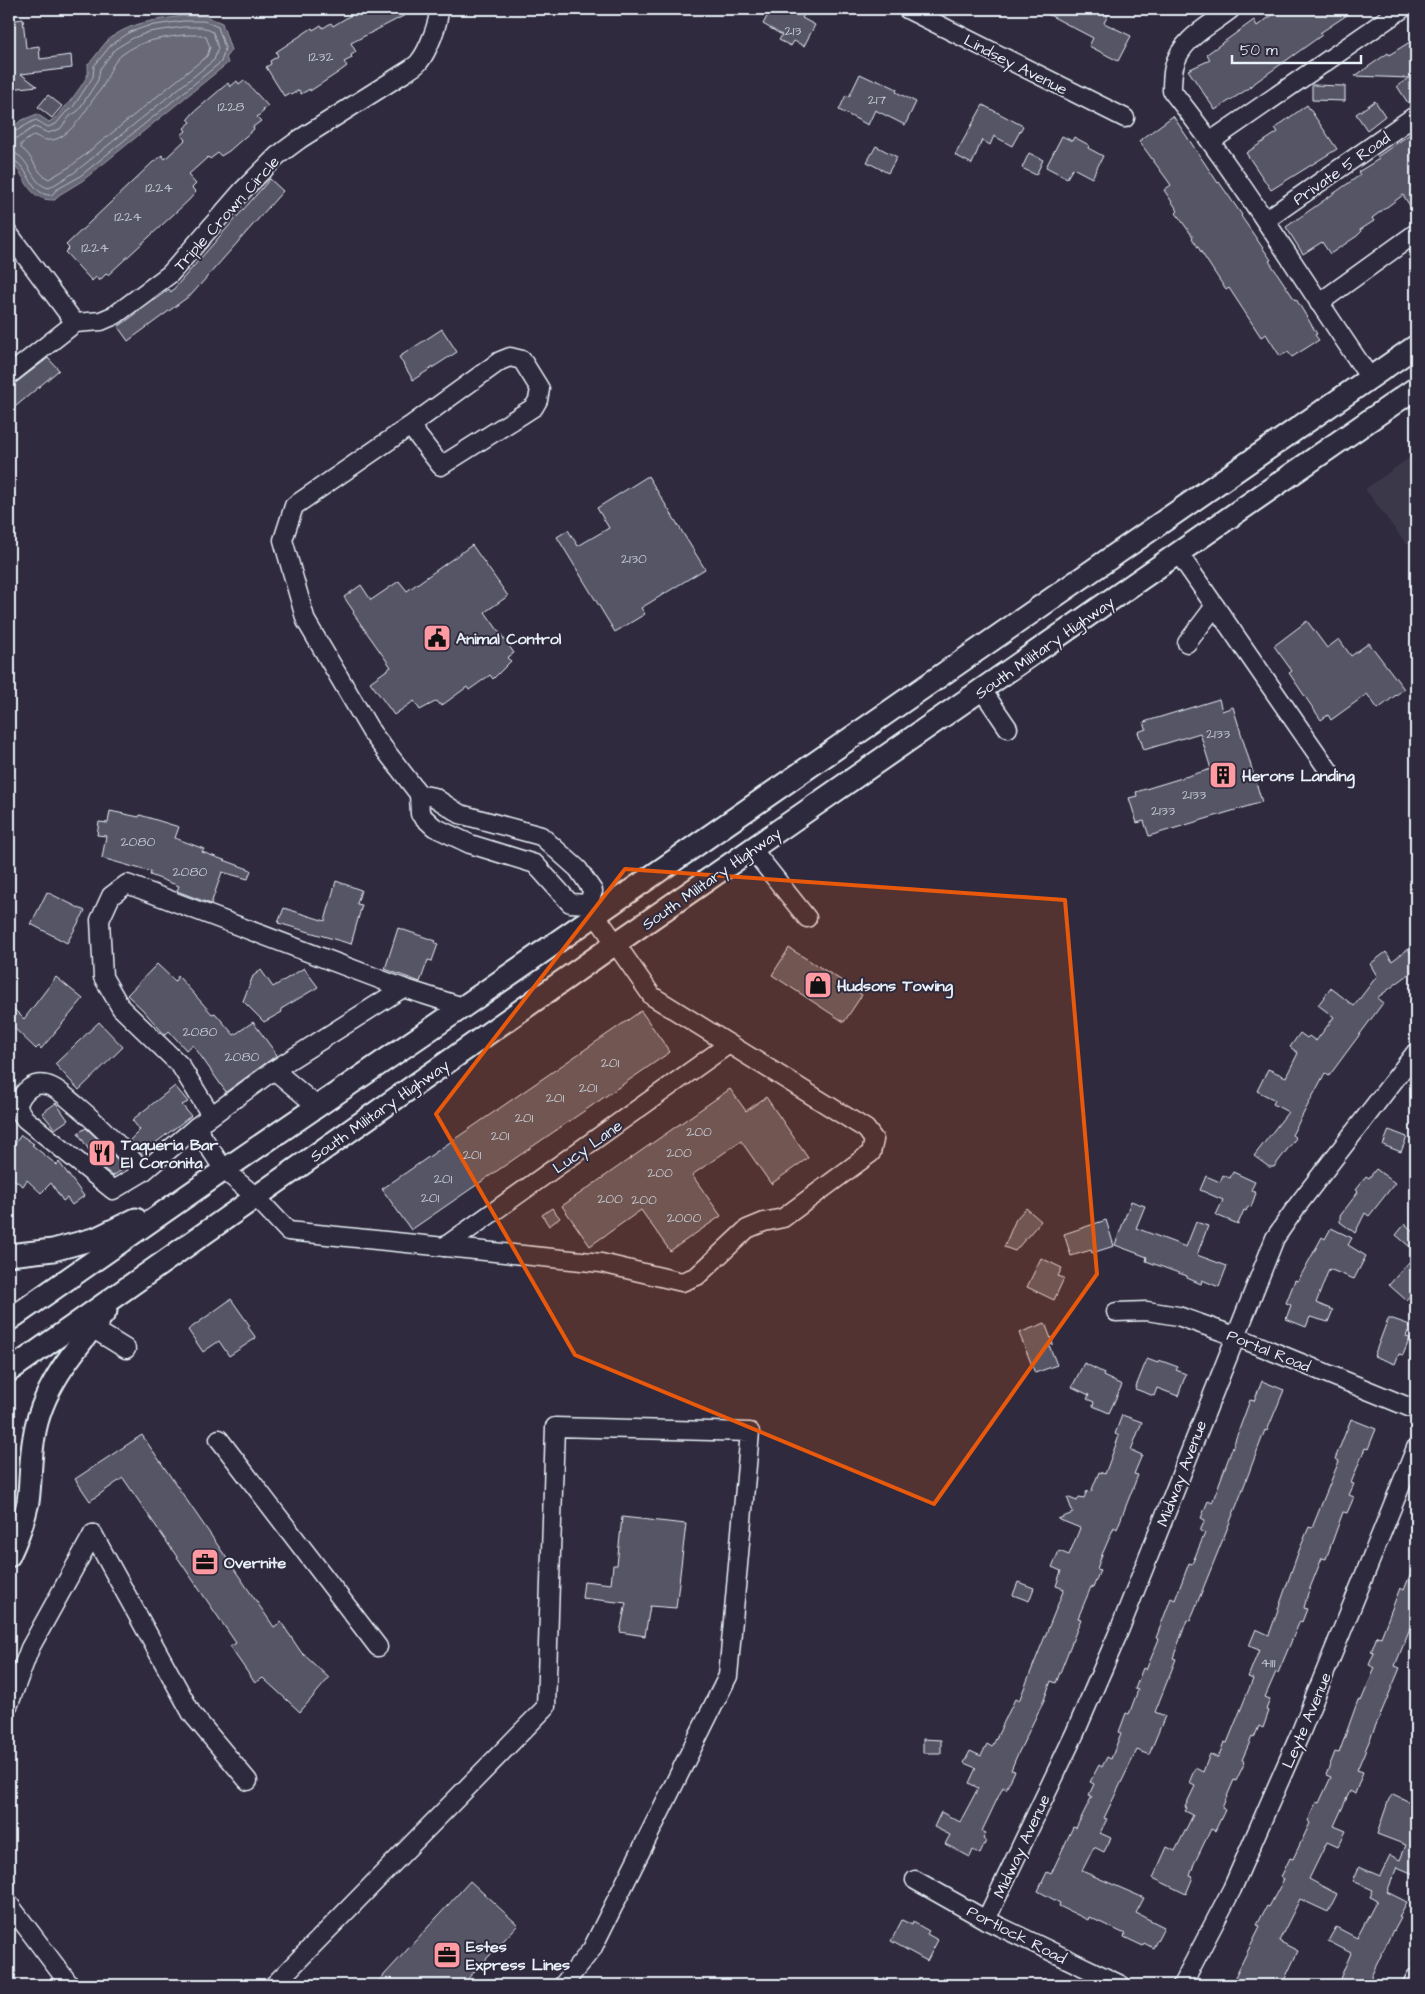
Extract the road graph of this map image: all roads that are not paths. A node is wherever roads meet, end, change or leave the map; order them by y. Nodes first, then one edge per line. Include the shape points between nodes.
1 (439, 9) edge
2 (907, 9) edge
3 (1231, 9) edge
4 (1402, 9) edge
5 (1416, 115) edge
6 (1126, 118) dead end
7 (1211, 141) junction
8 (1266, 220) junction
9 (1416, 233) edge
10 (9, 234) edge
11 (1319, 303) junction
12 (75, 323) junction
13 (1416, 346) edge
14 (9, 375) edge
15 (1370, 378) junction
16 (1416, 388) edge
17 (410, 426) junction
18 (1178, 554) junction
19 (1215, 606) junction
20 (1187, 644) dead end
21 (982, 690) junction
22 (1008, 728) dead end
23 (1329, 771) dead end
24 (419, 794) junction
25 (752, 849) junction
26 (591, 909) junction
27 (807, 918) dead end
28 (615, 944) junction
29 (403, 988) junction
30 (463, 1008) junction
31 (729, 1044) junction
32 (1416, 1052) edge
33 (274, 1070) junction
34 (318, 1106) junction
35 (211, 1115) junction
36 (196, 1127) junction
37 (224, 1170) junction
38 (142, 1172) junction
39 (256, 1197) junction
40 (444, 1247) junction
41 (9, 1255) edge
42 (121, 1293) junction
43 (1116, 1312) dead end
44 (9, 1320) edge
45 (92, 1328) junction
46 (1235, 1336) junction
47 (126, 1349) dead end
48 (9, 1371) edge
49 (1416, 1410) edge
50 (219, 1440) dead end
51 (1416, 1448) edge
52 (9, 1556) edge
53 (378, 1647) dead end
54 (9, 1704) edge
55 (248, 1781) dead end
56 (915, 1880) dead end
57 (9, 1904) edge
58 (986, 1920) junction
59 (1416, 1977) edge
60 (70, 1985) edge
61 (274, 1985) edge
62 (562, 1985) edge
63 (1121, 1985) edge
64 (1182, 1985) edge
65 (1412, 1985) edge

1 - 12 street, Triple Crown Circle via 430,42 419,62 277,156 170,274 115,315
2 - 6 street, Lindsey Avenue
3 - 7 street via 1200,30 1182,49 1174,66 1172,91
4 - 7 street
5 - 8 street, Private 5 Road
7 - 8 street
8 - 11 street
9 - 11 street
10 - 12 street
11 - 15 street
12 - 14 street
13 - 15 main road
15 - 26 main road
16 - 18 main road, South Military Highway
17 - 17 street via 441,466 534,407 540,389 522,360 510,356
17 - 24 street via 294,506 283,540 306,622 372,732
18 - 19 street
18 - 21 main road, South Military Highway
19 - 20 street
19 - 23 street
21 - 22 street
21 - 25 main road, South Military Highway
24 - 26 street via 420,814 434,827 470,844 536,864 570,903
24 - 26 street via 434,797 460,814 542,836 578,869 593,891
25 - 27 street
25 - 28 main road, South Military Highway
26 - 28 street
26 - 30 main road
28 - 31 street via 652,996
28 - 39 main road, South Military Highway
29 - 30 street
29 - 33 street
29 - 35 street via 127,884 111,896 100,920 104,977 121,1008 180,1065
30 - 34 main road
31 - 40 street, Lucy Lane
31 - 40 street via 866,1128 874,1140 871,1153 783,1218 747,1229 697,1276 682,1282 601,1263
32 - 46 street, Midway Avenue via 1274,1238
33 - 34 street
33 - 35 street
34 - 37 main road
35 - 36 street
36 - 37 street
36 - 38 street
37 - 39 street
37 - 41 main road via 97,1238 53,1250
37 - 44 main road
38 - 38 street via 113,1190 25,1119 17,1106 22,1093 34,1085 51,1086 94,1120
39 - 40 street via 288,1231
39 - 42 main road, South Military Highway
42 - 45 main road
42 - 48 main road, South Military Highway
43 - 46 street, Portal Road via 1147,1311 1178,1316
45 - 47 street
45 - 52 main road via 60,1371 44,1402 34,1435 28,1502
46 - 49 street, Portal Road
46 - 58 street, Midway Avenue via 1117,1636
50 - 53 street
51 - 64 street, Leyte Avenue via 1300,1734 1232,1888
54 - 55 street via 30,1648 93,1534 192,1714
56 - 58 street, Portlock Road
57 - 60 street
58 - 63 street, Portlock Road
59 - 65 street
61 - 62 street via 546,1707 556,1427 750,1432 728,1676 592,1949

